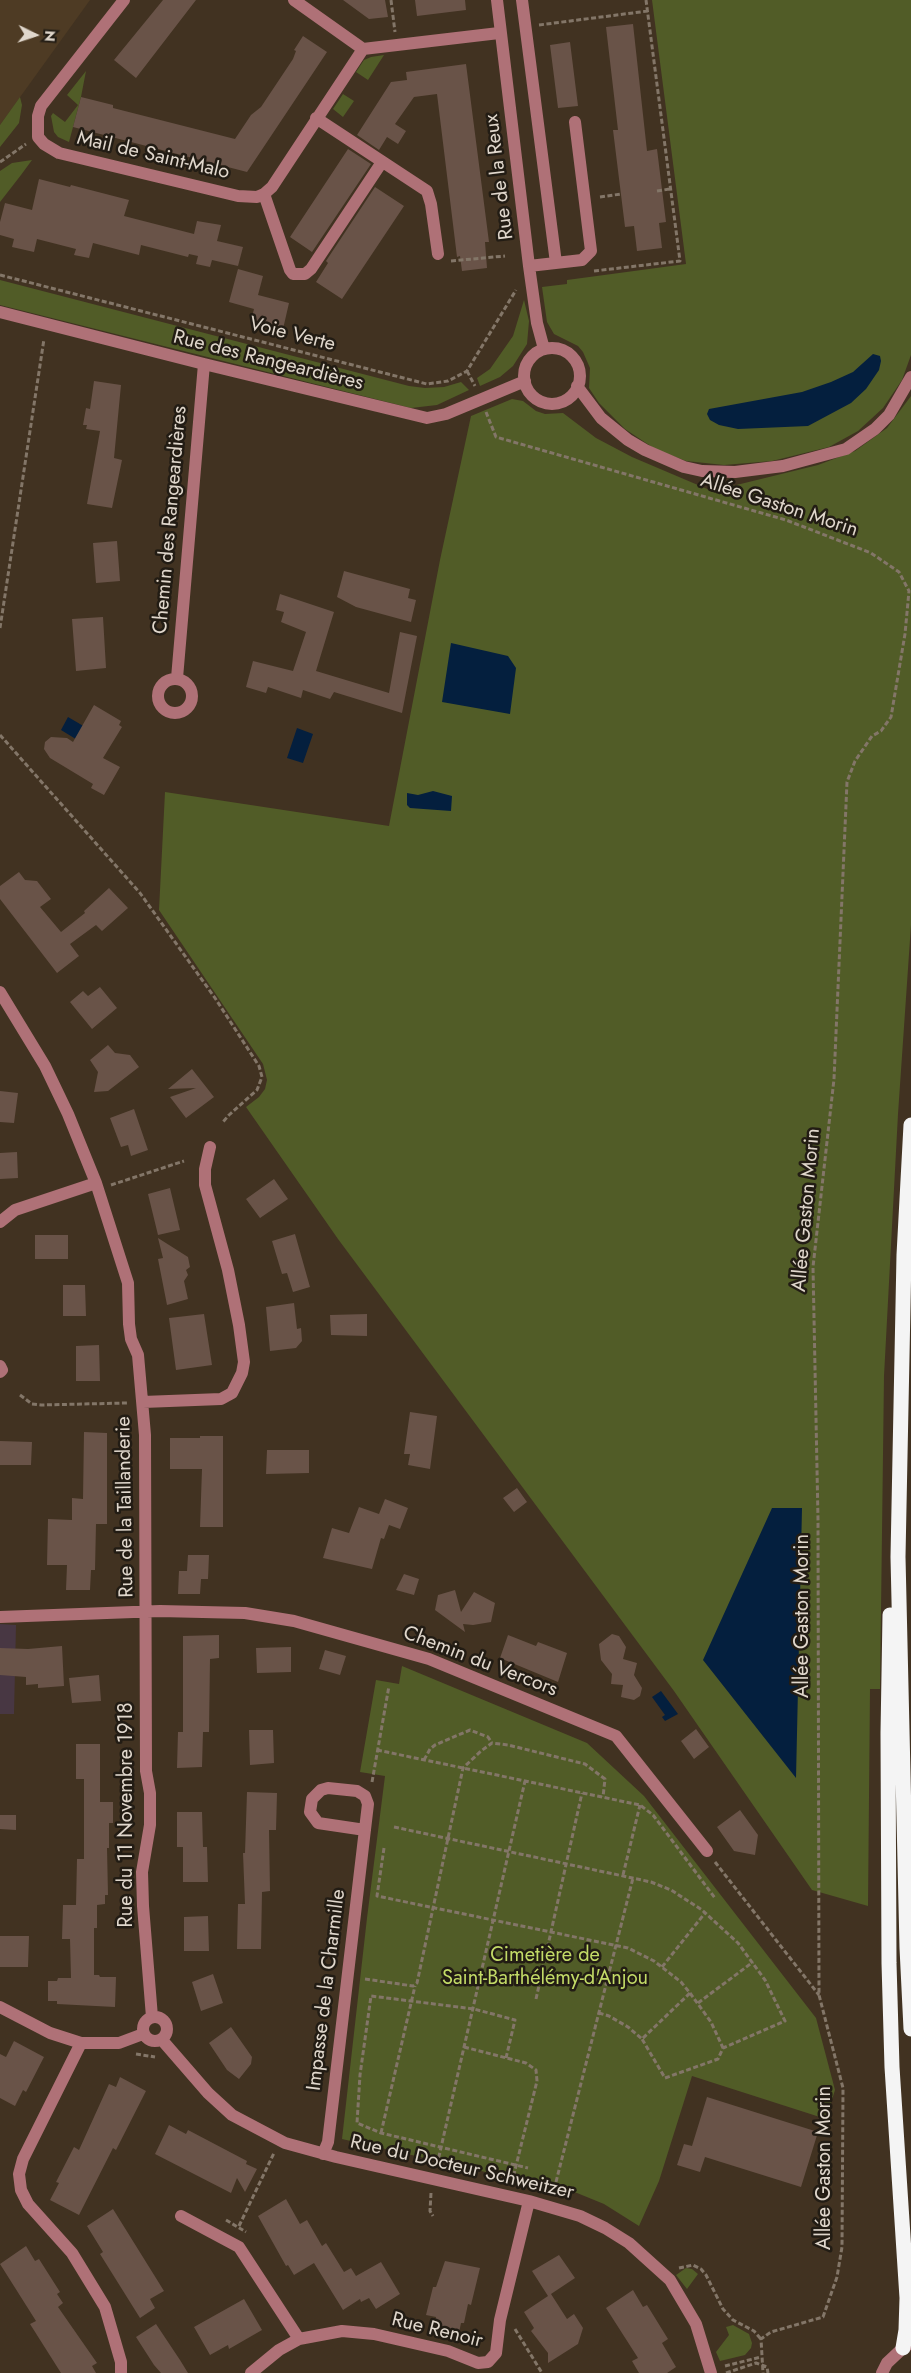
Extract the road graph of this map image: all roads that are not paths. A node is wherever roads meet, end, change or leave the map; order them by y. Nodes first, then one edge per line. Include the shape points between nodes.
1 (124, 0) edge
2 (294, 0) edge
3 (497, 0) edge
4 (522, 0) edge
5 (499, 33) junction
6 (363, 49) junction
7 (316, 118) junction
8 (575, 122) dead end
9 (382, 162) junction
10 (264, 194) junction
11 (438, 254) road end
12 (556, 263) junction
13 (529, 266) junction
14 (0, 312) edge
15 (544, 349) junction
16 (204, 364) junction
17 (911, 378) edge
18 (524, 381) junction
19 (577, 386) junction
20 (177, 678) dead end
21 (0, 992) edge
22 (911, 1125) edge
23 (210, 1147) dead end
24 (97, 1186) junction
25 (0, 1222) edge
26 (137, 1403) junction
27 (898, 1557) junction
28 (146, 1611) junction
29 (0, 1617) edge
30 (365, 1830) junction
31 (707, 1851) road end
32 (0, 2007) edge
33 (152, 2017) junction
34 (911, 2029) edge
35 (143, 2034) junction
36 (162, 2040) junction
37 (81, 2043) junction
38 (324, 2154) junction
39 (529, 2202) junction
40 (181, 2216) dead end
41 (299, 2339) junction
42 (907, 2346) edge
43 (489, 2367) edge
44 (711, 2371) edge
45 (121, 2373) edge
46 (251, 2373) edge
47 (882, 2373) edge

1 - 10 street, Mail de Saint-Malo via 41,106 33,140 59,153 238,196
2 - 6 street
3 - 5 street, Rue de la Reux
4 - 12 street
5 - 6 street
5 - 13 street, Rue de la Reux via 506,67
6 - 7 street
7 - 9 street
7 - 10 street via 272,187
8 - 12 street via 590,251 582,260
9 - 10 street via 305,274 294,274 290,270
9 - 11 street via 426,191
12 - 13 street
13 - 15 street, Rue de la Reux
14 - 16 street, Rue des Rangeardières
15 - 18 street via 530,358
15 - 19 street via 562,350 575,361
16 - 18 street, Rue des Rangeardières via 427,418 446,414
16 - 20 street, Chemin des Rangeardières
17 - 19 street via 889,415 846,449 783,466 735,472 684,467 645,450 601,418
18 - 19 street via 533,396 549,403 566,400
21 - 24 street, Rue de la Taillanderie via 58,1091
22 - 27 highway via 904,1255
23 - 26 street, Rue de la Taillanderie via 205,1185 239,1325 244,1362 242,1373 232,1393 222,1399
24 - 25 street via 15,1210
24 - 26 street, Rue de la Taillanderie via 128,1283 131,1339 138,1354
26 - 28 street, Rue de la Taillanderie
27 - 34 highway via 906,1948
27 - 42 highway via 890,1582 888,1807 892,2067 907,2298
28 - 29 street, Chemin du Vercors
28 - 31 street, Chemin du Vercors via 245,1613 294,1621 429,1659 616,1736
28 - 33 street, Rue du 11 Novembre 1918 via 146,1771 150,1826 145,1843 142,1889
30 - 30 street, Impasse de la Charmille via 368,1804 362,1793 328,1788 312,1799 310,1812 318,1823
30 - 38 street, Impasse de la Charmille
32 - 37 street via 50,2033
33 - 35 street via 144,2024
33 - 36 street via 162,2019 167,2026 167,2034
35 - 36 street via 152,2042
35 - 37 street via 119,2043
36 - 38 street, Rue du Docteur Schweitzer via 208,2093 232,2115 277,2147
37 - 45 street via 23,2159 19,2174 21,2190 28,2204 72,2253 105,2307 121,2362
38 - 39 street, Rue du Docteur Schweitzer
39 - 43 street, Rue Renoir via 500,2320 496,2353
39 - 44 street, Rue du Docteur Schweitzer via 580,2216 605,2228 654,2263 686,2303
40 - 41 street via 232,2241 246,2254
41 - 43 street, Rue Renoir via 342,2331 374,2334 448,2351
41 - 46 street, Rue Renoir via 279,2350
42 - 47 street via 887,2363

